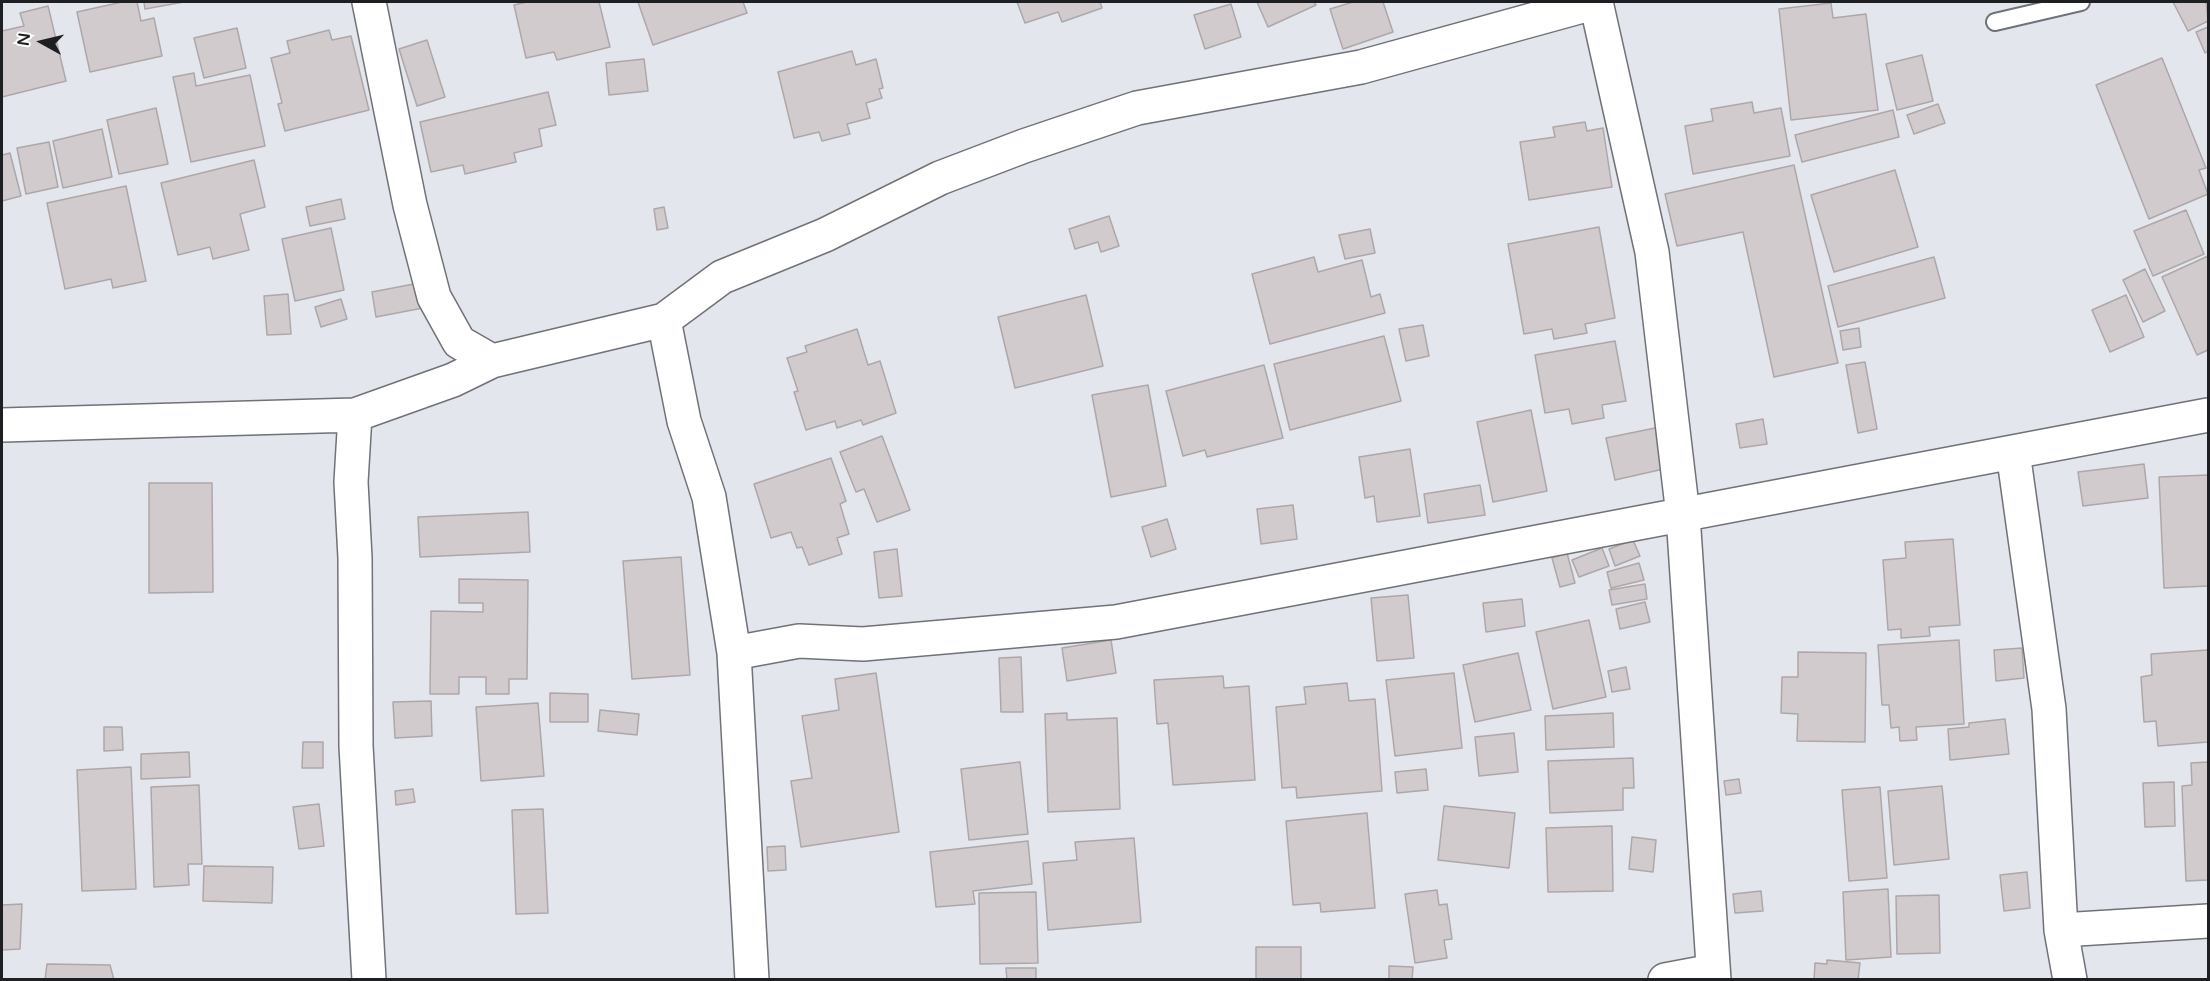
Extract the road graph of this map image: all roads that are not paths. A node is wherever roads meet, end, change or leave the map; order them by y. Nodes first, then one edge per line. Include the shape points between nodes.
1 (369, 2) edge
2 (1597, 2) edge
3 (2081, 2) edge
4 (1995, 22) dead end
5 (664, 320) junction
6 (459, 342) junction
7 (492, 362) junction
8 (453, 380) junction
9 (355, 415) junction
10 (2208, 415) edge
11 (2, 425) edge
12 (2013, 452) junction
13 (1683, 515) junction
14 (734, 653) junction
15 (2208, 921) edge
16 (2061, 930) junction
17 (1713, 975) edge
18 (369, 980) edge
19 (752, 980) edge
20 (1665, 980) edge
21 (2070, 980) edge

1 - 6 street via 410,205 434,297
2 - 5 street via 1361,67 1137,108 1024,146 940,178 825,235 722,277
2 - 13 street via 1652,252
3 - 4 lane
5 - 7 street
5 - 14 street via 684,421 709,497
6 - 7 street
6 - 8 street
7 - 8 street
8 - 9 street
9 - 11 street
9 - 18 street via 351,482 356,746
10 - 12 street
12 - 13 street
12 - 16 street via 2049,709
13 - 14 street via 1116,622 863,644 799,641
13 - 17 street
14 - 19 street
15 - 16 street
16 - 21 street
17 - 20 street

